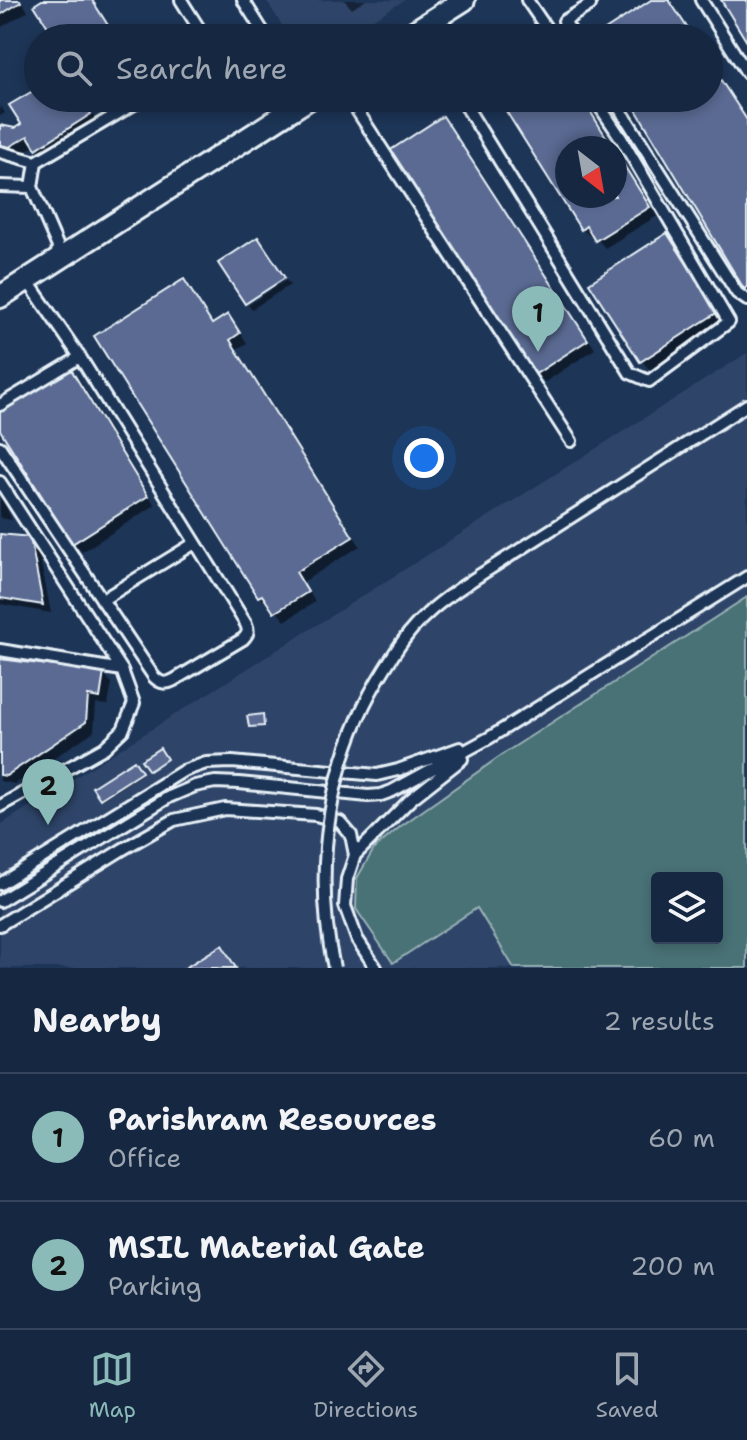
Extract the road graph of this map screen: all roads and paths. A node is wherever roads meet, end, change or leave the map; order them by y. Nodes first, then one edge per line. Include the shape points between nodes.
1 (181, 0) edge
2 (243, 0) edge
3 (462, 0) edge
4 (527, 0) edge
5 (701, 0) edge
6 (592, 2) edge
7 (196, 24) edge
8 (258, 24) edge
9 (429, 24) edge
10 (543, 24) edge
11 (566, 24) edge
12 (716, 24) edge
13 (723, 35) edge
14 (747, 73) edge
15 (120, 112) edge
16 (287, 112) edge
17 (358, 112) edge
18 (470, 112) edge
19 (603, 112) edge
20 (622, 112) edge
21 (0, 152) edge
22 (36, 162) junction
23 (0, 186) edge
24 (32, 187) junction
25 (55, 262) junction
26 (27, 280) junction
27 (2, 290) edge
28 (747, 300) edge
29 (80, 357) junction
30 (0, 405) edge
31 (747, 405) edge
32 (571, 441) dead end
33 (0, 447) edge
34 (0, 482) edge
35 (195, 543) junction
36 (747, 577) edge
37 (102, 600) junction
38 (0, 650) edge
39 (122, 670) junction
40 (489, 738) junction
41 (0, 806) edge
42 (355, 855) junction
43 (0, 884) edge
44 (0, 901) edge
45 (0, 925) edge
46 (334, 968) edge
47 (376, 968) edge

1 - 7 lane
2 - 8 lane
3 - 9 street
4 - 10 lane
5 - 12 lane
6 - 11 lane
13 - 14 lane
15 - 22 lane
16 - 25 street
17 - 32 lane
18 - 19 lane via 630,373 649,381 729,322
20 - 28 lane via 737,293
21 - 22 lane
22 - 24 lane
23 - 24 lane
24 - 25 lane via 58,247
25 - 26 street
26 - 27 street
26 - 29 lane
29 - 30 lane
29 - 35 lane
31 - 46 lane, bridge via 449,596 404,639 351,732 334,790 324,867
33 - 37 lane
34 - 39 lane
35 - 37 lane
35 - 37 lane via 246,624 243,639 174,680 159,682
36 - 40 lane
38 - 39 lane
39 - 41 lane via 134,703 123,730 86,760
40 - 42 lane via 411,799
40 - 43 lane via 377,775 206,763 183,771
40 - 44 lane via 381,795 239,783 195,786
42 - 45 lane via 351,835 340,822 316,815 225,809 174,820
42 - 47 lane via 345,906 357,939

